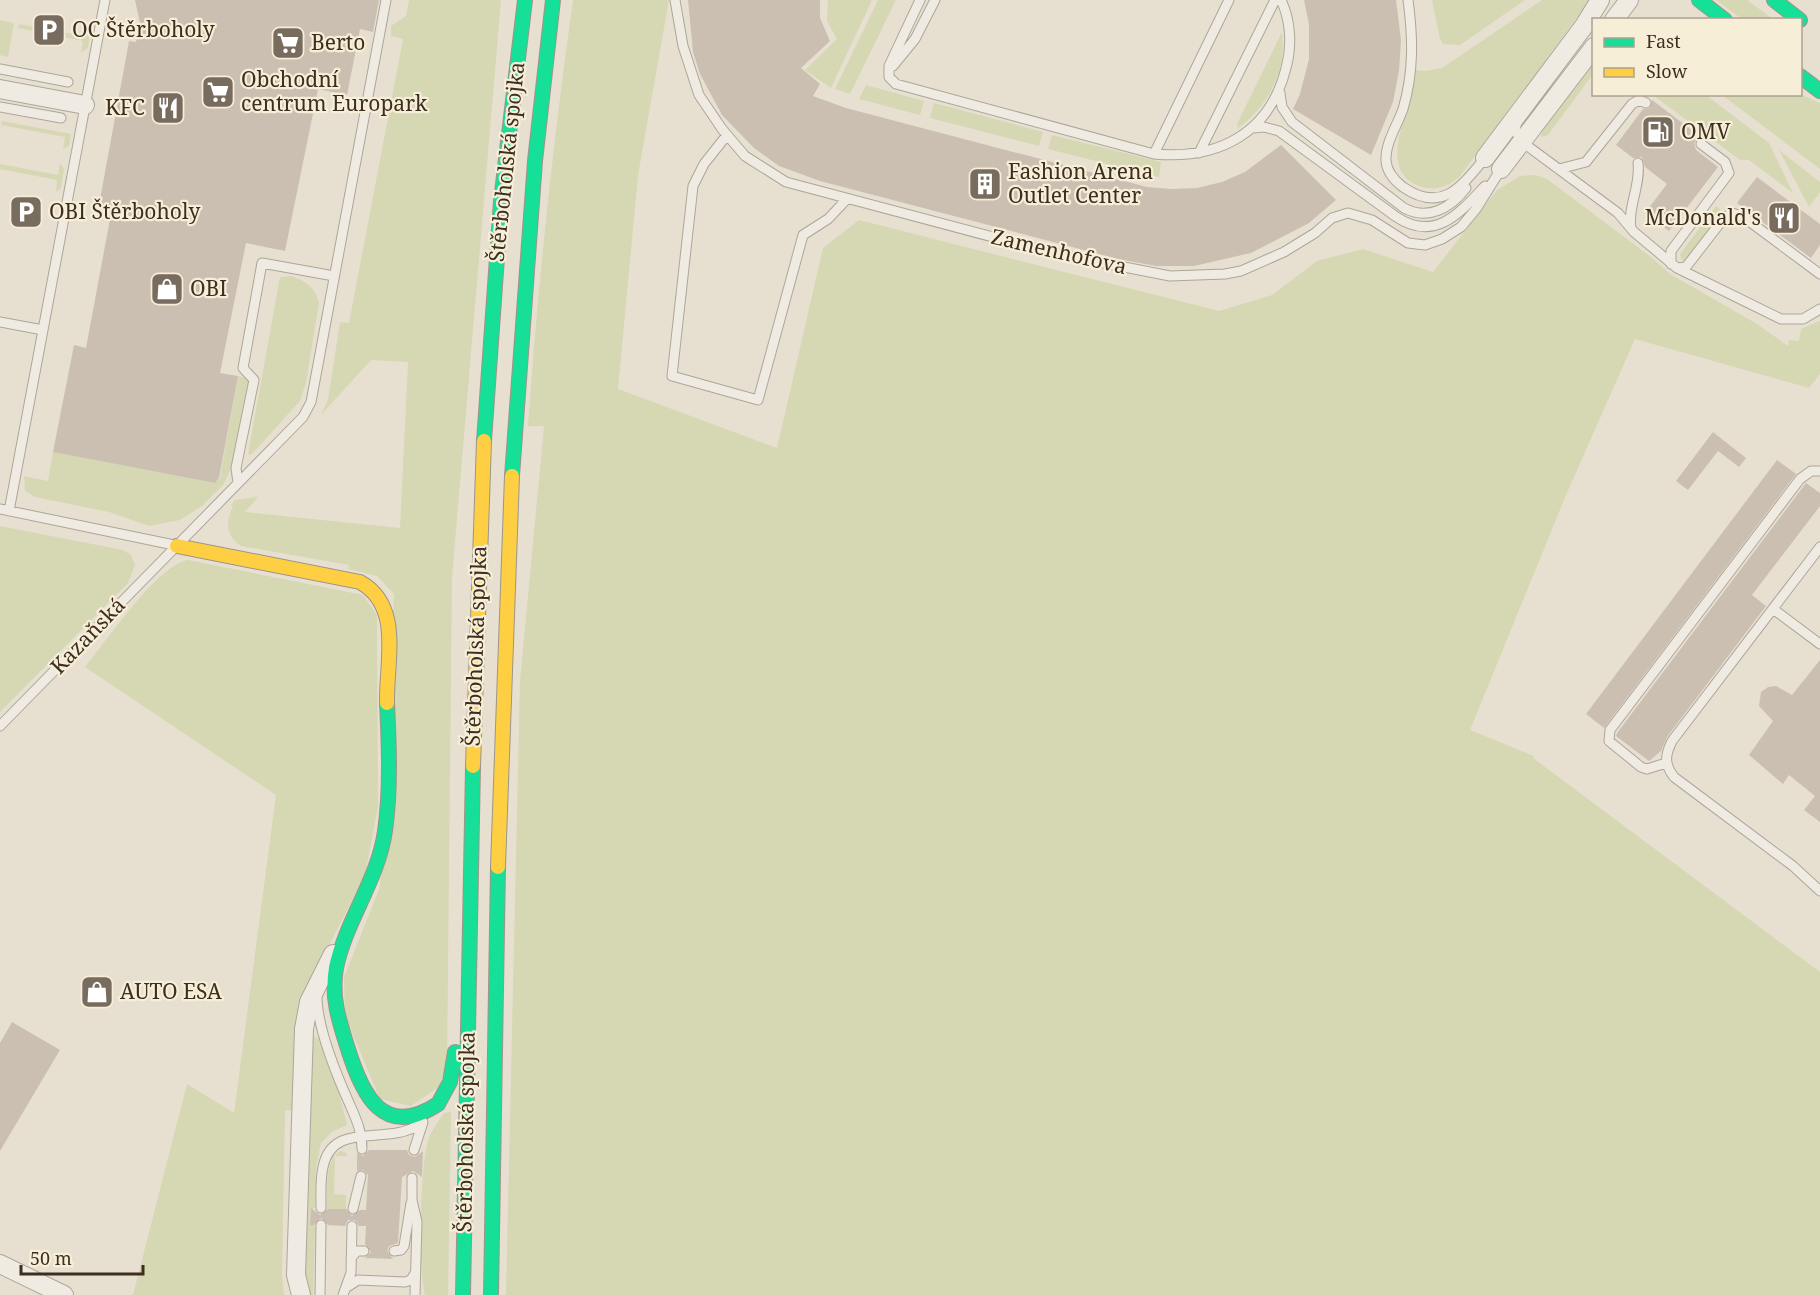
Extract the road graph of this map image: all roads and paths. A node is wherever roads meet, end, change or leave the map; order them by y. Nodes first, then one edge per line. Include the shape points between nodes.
1 (105, 0) edge
2 (386, 0) edge
3 (525, 0) edge
4 (554, 0) edge
5 (561, 0) edge
6 (675, 0) edge
7 (920, 0) edge
8 (935, 0) edge
9 (1229, 0) edge
10 (1275, 0) edge
11 (1281, 0) edge
12 (1408, 0) edge
13 (1600, 0) edge
14 (1629, 0) edge
15 (1700, 0) edge
16 (1774, 0) edge
17 (1616, 18) edge
18 (1722, 18) edge
19 (1797, 18) edge
20 (1802, 21) edge
21 (1814, 30) dead end
22 (1592, 48) edge
23 (0, 69) edge
24 (1802, 78) edge
25 (543, 79) junction
26 (68, 82) dead end
27 (893, 82) junction
28 (0, 89) edge
29 (1280, 91) junction
30 (1820, 91) edge
31 (1646, 103) dead end
32 (85, 105) junction
33 (0, 107) edge
34 (1519, 113) junction
35 (60, 118) dead end
36 (1632, 121) dead end
37 (1616, 123) junction
38 (1253, 128) junction
39 (727, 135) junction
40 (1522, 142) junction
41 (1701, 144) dead end
42 (1199, 153) junction
43 (1154, 154) junction
44 (1485, 158) junction
45 (1638, 163) dead end
46 (1501, 169) junction
47 (1559, 169) junction
48 (847, 200) junction
49 (1634, 232) junction
50 (1674, 266) junction
51 (1820, 274) edge
52 (334, 276) junction
53 (1820, 309) edge
54 (0, 322) edge
55 (43, 330) junction
56 (1820, 471) edge
57 (238, 483) junction
58 (5, 510) edge
59 (177, 546) junction
60 (1820, 547) edge
61 (1773, 609) junction
62 (1820, 644) edge
63 (0, 726) edge
64 (1666, 763) junction
65 (471, 865) junction
66 (1820, 891) edge
67 (348, 933) junction
68 (322, 974) junction
69 (438, 1104) junction
70 (424, 1121) junction
71 (362, 1137) junction
72 (362, 1149) dead end
73 (414, 1150) dead end
74 (361, 1176) dead end
75 (412, 1178) dead end
76 (412, 1200) junction
77 (321, 1208) dead end
78 (353, 1209) dead end
79 (321, 1225) dead end
80 (352, 1226) dead end
81 (364, 1251) dead end
82 (394, 1251) dead end
83 (351, 1258) junction
84 (0, 1264) edge
85 (415, 1273) junction
86 (345, 1291) edge
87 (57, 1294) edge
88 (301, 1295) edge
89 (320, 1295) edge
90 (415, 1295) edge
91 (463, 1295) edge
92 (491, 1295) edge

1 - 32 lane
2 - 52 lane, Kazaňská
3 - 65 main road, Štěrboholská spojka via 502,195 485,404
4 - 25 main road, Štěrboholská spojka
5 - 25 main road
6 - 39 lane, Zamenhofova via 683,46 699,95
7 - 27 lane via 889,66
8 - 27 lane via 918,35 892,67
9 - 43 lane
10 - 42 lane
11 - 29 lane via 1288,21 1290,49
12 - 44 lane via 1414,42 1408,89 1388,150 1388,169 1401,186 1433,199 1454,193
13 - 34 street
14 - 17 street
15 - 18 main road
16 - 19 main road
20 - 21 main road
22 - 40 street, Zamenhofova
23 - 26 lane
24 - 30 main road
25 - 92 main road, Štěrboholská spojka via 512,435 502,688
27 - 43 lane
28 - 32 street
29 - 38 lane via 1265,117
29 - 44 lane via 1282,107 1292,122 1410,212 1428,214 1450,205 1462,194
31 - 37 lane via 1639,100 1632,104
32 - 55 lane
33 - 35 lane
34 - 40 lane via 1515,130
34 - 44 street
36 - 37 lane
37 - 47 lane via 1586,162
38 - 42 lane via 1219,148
38 - 46 lane, Zamenhofova via 1279,131 1401,220 1421,228 1440,225 1460,212
39 - 48 lane, Zamenhofova via 745,156 786,182
39 - 48 lane via 704,164 693,186 672,376 758,400 802,235 828,219
40 - 46 street, Zamenhofova
40 - 47 lane
41 - 50 lane via 1725,162 1729,173 1671,251
42 - 43 lane
45 - 49 lane via 1640,182 1630,223
46 - 48 lane, Zamenhofova via 1469,219 1452,234 1433,243 1408,243 1372,220 1348,213 1332,218 1284,252 1225,274 1170,276 1088,260
47 - 49 lane via 1622,217
49 - 50 lane
50 - 51 lane via 1686,267 1732,213 1742,216
50 - 53 lane via 1781,320 1803,319
52 - 57 lane, Kazaňská via 311,402 303,417
52 - 57 lane via 262,263 243,368 254,380 236,468
54 - 55 lane
55 - 58 lane
56 - 64 lane via 1811,471 1800,479 1610,730 1609,741 1641,767
57 - 59 lane, Kazaňská
58 - 59 lane
59 - 63 lane, Kazaňská
59 - 67 main road via 360,582 375,591 384,603 385,820 375,871
60 - 61 lane
61 - 62 lane
61 - 64 lane via 1672,741
64 - 66 lane via 1674,777 1793,866
65 - 69 main road via 453,1070
65 - 91 main road, Štěrboholská spojka
67 - 68 street
67 - 69 main road via 336,974 334,998 363,1091 381,1110 403,1118 422,1115
68 - 71 lane via 317,997 322,1025
68 - 88 street via 309,1002 304,1029 296,1275
69 - 70 lane
70 - 71 lane via 395,1135
70 - 73 lane
71 - 72 lane
71 - 77 lane via 340,1140 328,1152 322,1169
74 - 78 lane
75 - 76 lane
76 - 82 lane via 404,1246
76 - 85 lane via 417,1222
79 - 89 lane
80 - 83 lane
81 - 83 lane via 357,1251
83 - 86 lane
84 - 87 street
85 - 86 lane via 405,1282 358,1280
85 - 90 lane

